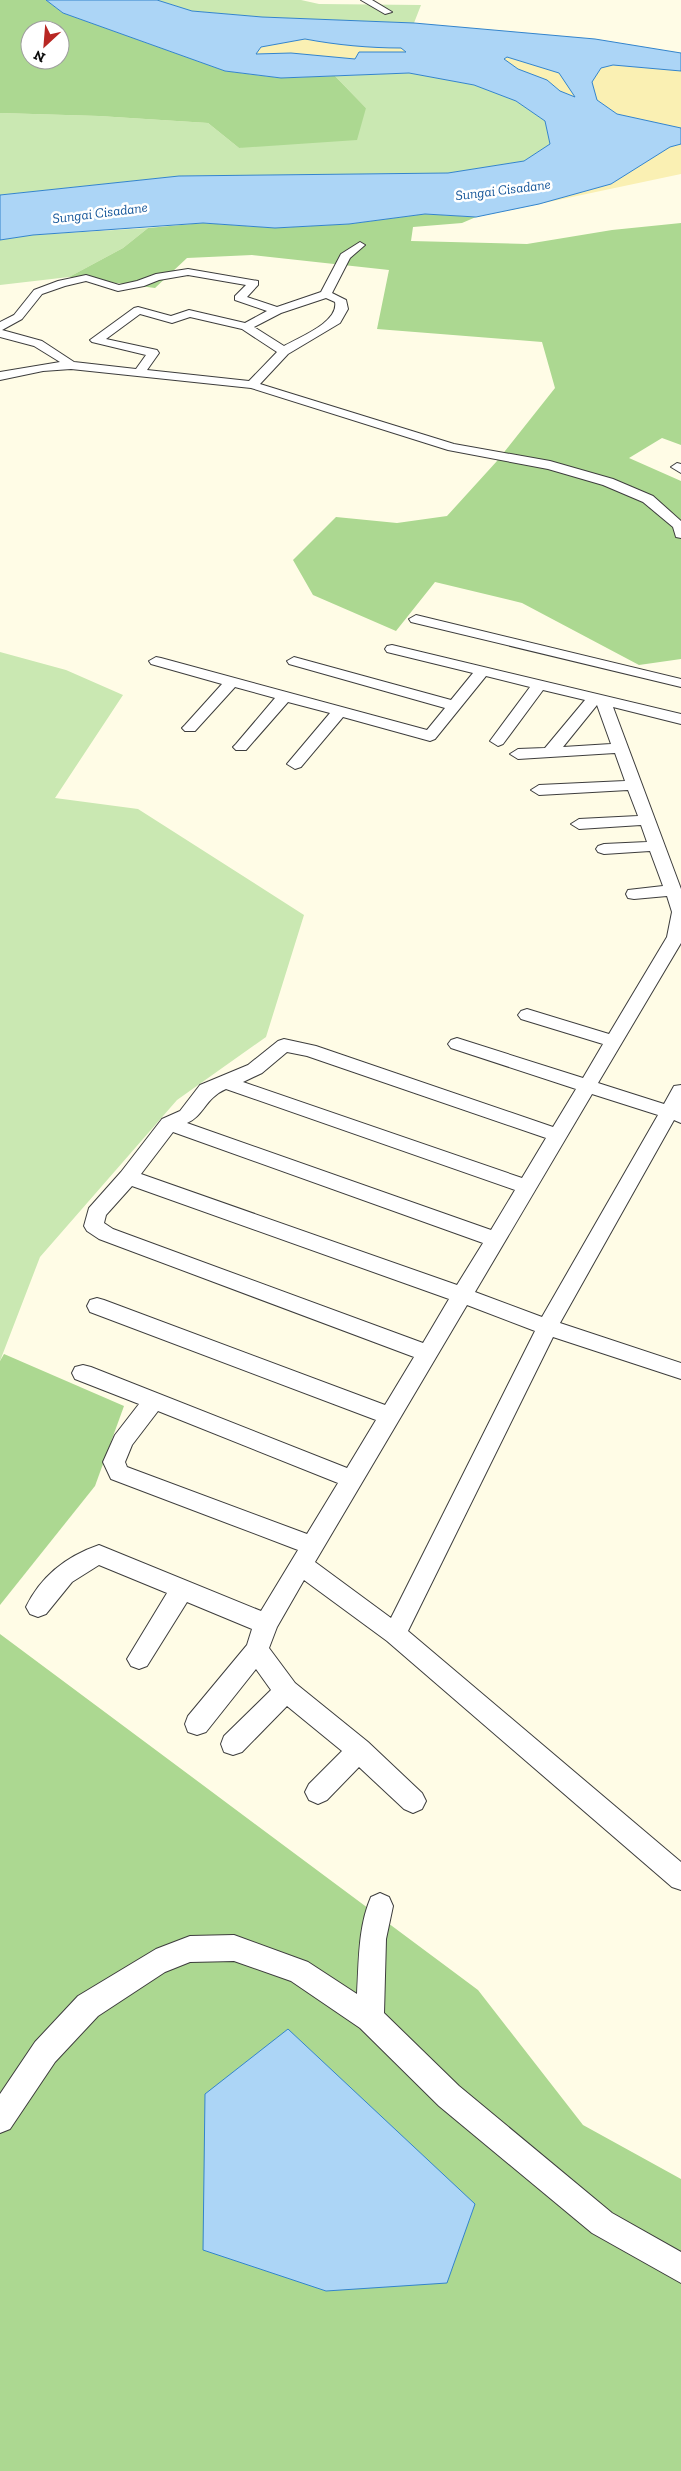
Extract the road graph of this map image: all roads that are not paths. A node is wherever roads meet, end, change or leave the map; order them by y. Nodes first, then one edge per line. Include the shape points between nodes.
1 (365, 0) edge
2 (388, 12) dead end
3 (360, 245) dead end
4 (326, 294) junction
5 (277, 311) junction
6 (0, 327) edge
7 (246, 327) junction
8 (0, 333) edge
9 (284, 352) junction
10 (71, 365) junction
11 (138, 373) junction
12 (2, 376) edge
13 (252, 385) junction
14 (681, 534) edge
15 (416, 619) dead end
16 (392, 649) dead end
17 (572, 657) junction
18 (156, 661) dead end
19 (294, 661) dead end
20 (483, 671) junction
21 (232, 681) junction
22 (681, 683) edge
23 (545, 686) junction
24 (285, 696) junction
25 (599, 699) junction
26 (455, 706) junction
27 (340, 711) junction
28 (681, 719) edge
29 (190, 728) dead end
30 (498, 741) dead end
31 (241, 747) dead end
32 (621, 748) junction
33 (551, 751) junction
34 (518, 754) dead end
35 (295, 764) dead end
36 (633, 785) junction
37 (539, 790) dead end
38 (647, 820) junction
39 (579, 824) dead end
40 (656, 846) junction
41 (604, 850) dead end
42 (672, 890) junction
43 (634, 894) dead end
44 (681, 912) edge
45 (527, 1015) dead end
46 (613, 1041) junction
47 (457, 1044) dead end
48 (225, 1082) junction
49 (587, 1085) junction
50 (681, 1091) edge
51 (675, 1114) edge
52 (168, 1124) junction
53 (557, 1135) junction
54 (128, 1176) junction
55 (527, 1187) junction
56 (495, 1239) junction
57 (462, 1295) junction
58 (97, 1306) dead end
59 (547, 1327) junction
60 (427, 1354) junction
61 (681, 1371) edge
62 (83, 1373) dead end
63 (154, 1400) junction
64 (390, 1416) junction
65 (352, 1479) junction
66 (307, 1556) junction
67 (182, 1589) junction
68 (38, 1607) dead end
69 (266, 1624) junction
70 (395, 1634) junction
71 (257, 1650) junction
72 (139, 1659) dead end
73 (286, 1691) junction
74 (197, 1724) dead end
75 (233, 1744) dead end
76 (358, 1750) junction
77 (318, 1792) dead end
78 (413, 1801) dead end
79 (681, 1878) edge
80 (380, 1906) dead end
81 (370, 2018) junction
82 (0, 2119) edge
83 (681, 2268) edge

1 - 2 street
3 - 4 street via 344,256
4 - 5 street
4 - 9 street via 340,300 342,310 336,322
5 - 6 street via 239,298 254,283 188,272 118,288 86,278 62,283 38,292 18,317
5 - 7 street
7 - 9 street
7 - 11 street via 189,313 172,320 138,310 96,340 153,353
8 - 10 street via 51,348
9 - 13 street
10 - 11 street
10 - 12 street
11 - 13 street
13 - 14 street via 452,447 550,466 608,482 648,499 678,526
15 - 17 street
16 - 20 street
17 - 22 street
17 - 23 street
18 - 21 street
19 - 26 street
20 - 23 street
20 - 26 street
21 - 24 street
21 - 29 street
23 - 25 street
23 - 30 street
24 - 27 street
24 - 31 street
25 - 28 street
25 - 32 street
25 - 33 street
26 - 27 street via 430,736
27 - 35 street
32 - 33 street
32 - 36 street
33 - 34 street
36 - 37 street
36 - 38 street
38 - 39 street
38 - 40 street
40 - 41 street
40 - 42 street
42 - 43 street
42 - 44 street
44 - 46 street via 676,937
45 - 46 street
46 - 49 street
47 - 49 street
48 - 52 street via 207,1090 187,1116
48 - 53 street via 255,1069 284,1045 296,1046
48 - 55 street
49 - 51 street
49 - 53 street
50 - 51 street
51 - 59 street
52 - 54 street
52 - 56 street
53 - 55 street
54 - 57 street
54 - 60 street via 96,1212 94,1226 106,1234
55 - 56 street
56 - 57 street
57 - 59 street
57 - 60 street
58 - 64 street
59 - 61 street
59 - 70 street
60 - 64 street
62 - 63 street
63 - 65 street
63 - 66 street via 123,1441 114,1462 119,1473
64 - 65 street
65 - 66 street
66 - 69 street
66 - 70 street
67 - 68 street via 99,1555 81,1561 64,1573
67 - 69 street
67 - 72 street
69 - 71 street
70 - 79 street
71 - 73 street
71 - 74 street
73 - 75 street
73 - 76 street
76 - 77 street
76 - 78 street
80 - 81 street via 373,1939
81 - 82 street via 299,1972 234,1948 190,1949 156,1962 88,2006 45,2052
81 - 83 street via 449,2096 602,2223

